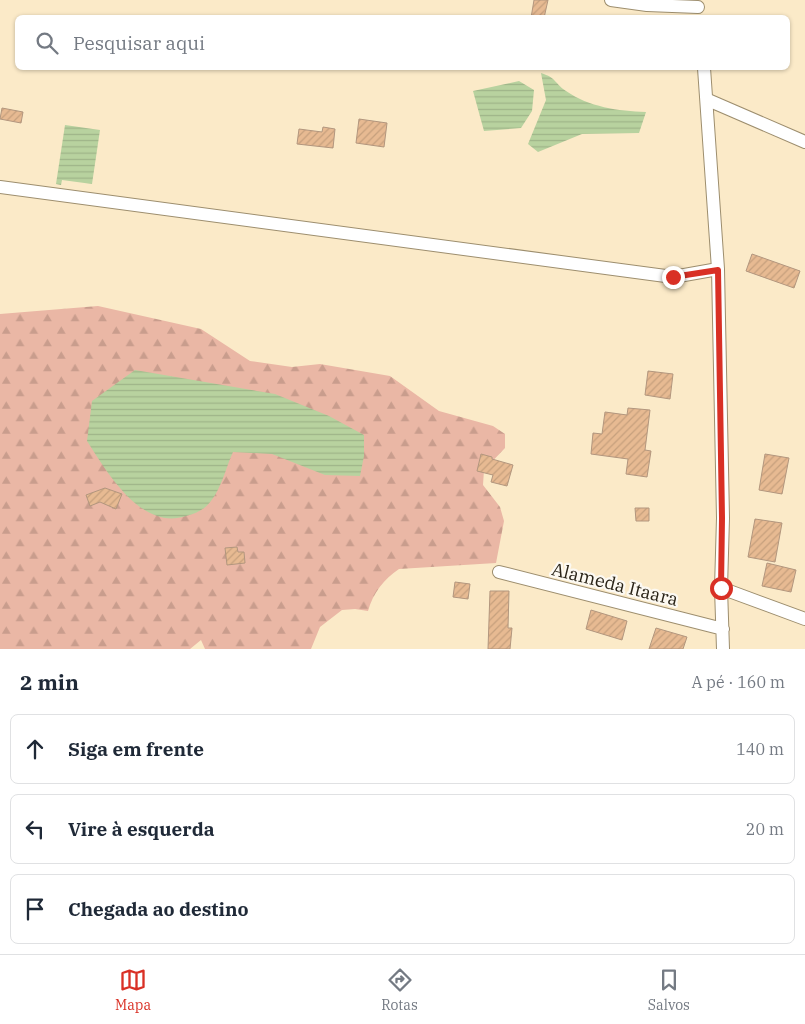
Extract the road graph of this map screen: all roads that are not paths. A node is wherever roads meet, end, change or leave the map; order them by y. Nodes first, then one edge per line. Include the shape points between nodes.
1 (611, 0) edge
2 (698, 8) edge
3 (704, 70) edge
4 (708, 100) junction
5 (805, 142) edge
6 (0, 187) edge
7 (718, 270) junction
8 (499, 572) dead end
9 (721, 588) junction
10 (805, 619) edge
11 (722, 629) junction
12 (723, 649) edge

1 - 2 street
3 - 4 street
4 - 5 street
4 - 7 street
6 - 7 street via 673,277
7 - 9 street
8 - 11 street, Alameda Itaara
9 - 10 street
9 - 11 street
11 - 12 street

